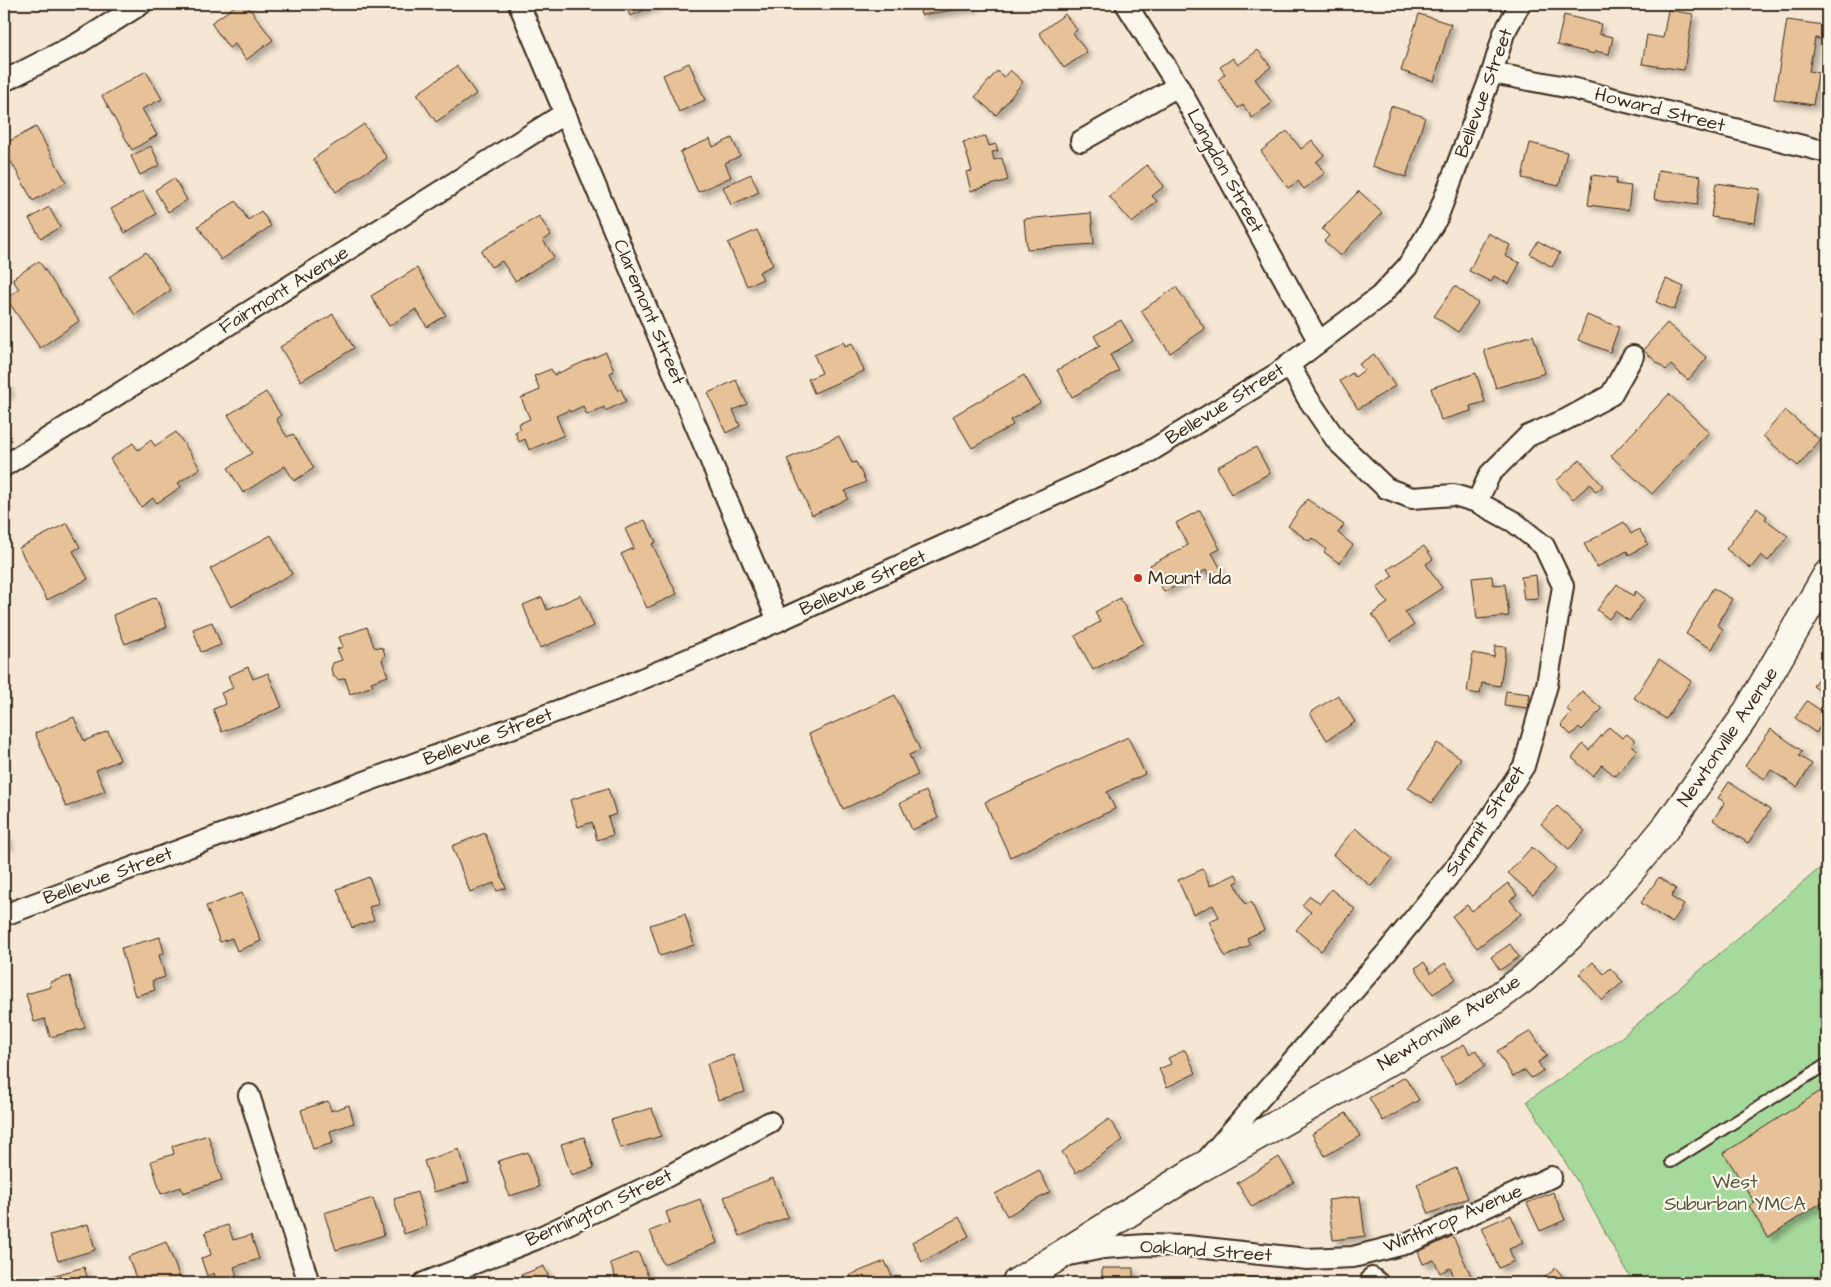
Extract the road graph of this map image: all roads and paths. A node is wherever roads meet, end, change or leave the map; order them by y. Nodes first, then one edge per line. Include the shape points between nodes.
1 (141, 4) edge
2 (519, 4) edge
3 (1520, 4) edge
4 (1134, 9) edge
5 (1492, 73) junction
6 (4, 81) edge
7 (1178, 86) junction
8 (565, 113) junction
9 (1081, 141) dead end
10 (1827, 152) edge
11 (1319, 342) junction
12 (1633, 356) dead end
13 (1289, 364) junction
14 (4, 466) edge
15 (1477, 502) junction
16 (1827, 575) edge
17 (778, 621) junction
18 (4, 915) edge
19 (1827, 1064) edge
20 (249, 1095) dead end
21 (770, 1122) dead end
22 (1671, 1162) dead end
23 (1200, 1168) junction
24 (1551, 1177) dead end
25 (1060, 1256) junction
26 (1353, 1257) joint
27 (309, 1283) edge
28 (424, 1283) edge
29 (1016, 1283) edge

1 - 6 street via 79,43
2 - 8 street, Claremont Street
3 - 5 street, Bellevue Street via 1504,33
4 - 7 street, Langdon Street
5 - 10 street, Howard Street via 1571,88
5 - 11 street, Bellevue Street via 1437,218 1407,267 1380,296
7 - 9 street
7 - 11 street, Langdon Street
8 - 14 street, Fairmont Avenue
8 - 17 street, Claremont Street
11 - 13 street, Bellevue Street
12 - 15 street via 1611,395 1528,436 1490,474
13 - 15 street, Summit Street via 1337,442 1386,488 1412,498 1454,495
13 - 17 street, Bellevue Street via 1149,452
15 - 23 street, Summit Street via 1514,522 1544,546 1564,586 1547,685 1524,766 1469,851 1387,952
16 - 23 main road, Newtonville Avenue via 1743,719 1708,770 1626,876 1560,945 1493,1001
17 - 18 street, Bellevue Street via 562,711
19 - 22 lane
20 - 27 street
21 - 28 street, Bennington Street via 652,1184 536,1239
23 - 25 main road, Newtonville Avenue
24 - 26 street, Winthrop Avenue via 1408,1243
25 - 26 street, Oakland Street via 1146,1245 1307,1258
25 - 29 main road, Newtonville Avenue

